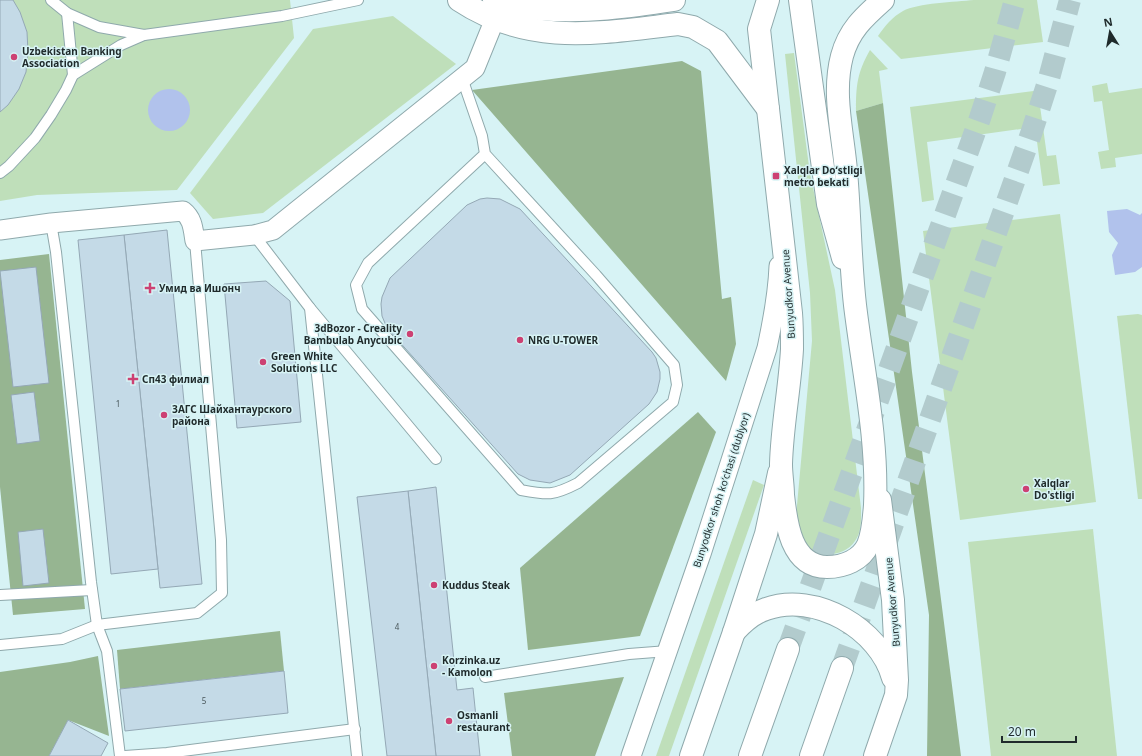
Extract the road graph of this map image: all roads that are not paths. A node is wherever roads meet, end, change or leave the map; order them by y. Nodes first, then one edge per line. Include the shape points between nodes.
1 (51, 0) edge
2 (358, 0) edge
3 (459, 0) edge
4 (674, 0) edge
5 (768, 0) edge
6 (800, 0) edge
7 (884, 0) edge
8 (497, 8) edge
9 (67, 13) junction
10 (144, 35) junction
11 (73, 75) junction
12 (462, 78) junction
13 (769, 111) junction
14 (485, 154) junction
15 (0, 173) edge
16 (781, 218) junction
17 (51, 223) junction
18 (0, 230) edge
19 (254, 236) junction
20 (195, 241) junction
21 (855, 303) junction
22 (310, 308) junction
23 (436, 459) dead end
24 (875, 462) junction
25 (781, 465) junction
26 (92, 590) junction
27 (0, 596) edge
28 (97, 625) junction
29 (734, 632) junction
30 (0, 645) edge
31 (788, 649) tunnel mouth
32 (668, 651) junction
33 (842, 668) tunnel mouth
34 (485, 677) dead end
35 (896, 695) junction
36 (355, 729) junction
37 (120, 756) edge
38 (125, 756) edge
39 (357, 756) edge
40 (632, 756) edge
41 (691, 756) edge
42 (750, 756) edge
43 (811, 756) edge
44 (875, 756) edge

1 - 9 lane
2 - 10 lane via 282,16
3 - 8 main road via 478,12
4 - 8 main road via 586,11
5 - 13 main road, Bunyudkor Avenue via 759,29
6 - 21 main road, Bunyudkor Avenue via 828,204
7 - 21 main road, Bunyudkor Avenue via 853,29 841,58 837,84
8 - 12 street via 475,68
8 - 13 main road via 529,29 563,34 588,34 678,24 693,27 717,41
9 - 10 lane via 99,27
9 - 11 lane
10 - 11 lane via 121,45
11 - 15 lane via 35,138
12 - 14 lane via 482,136
12 - 19 street via 273,230
13 - 16 main road, Bunyudkor Avenue
14 - 14 lane via 368,263 356,285 362,308 521,490 544,495 562,492 578,483 673,402 677,385 674,365
16 - 25 main road, Bunyudkor Avenue via 792,348
16 - 32 street, Bunyodkor shoh koʻchasi (dublyor) via 779,283 767,348
17 - 18 street
17 - 20 street via 183,211 192,221
17 - 26 lane
19 - 20 street
19 - 22 lane
20 - 28 lane via 221,540 222,593 197,613
21 - 24 main road, Bunyudkor Avenue
22 - 23 lane
22 - 36 lane
24 - 25 main road via 874,515 865,551 842,565 828,567 815,566 802,558 789,534 785,517
24 - 35 main road, Bunyudkor Avenue via 893,600
25 - 29 main road, Bunyudkor Avenue via 766,534
26 - 27 lane
26 - 28 lane
28 - 30 lane via 62,639
28 - 37 lane via 107,651
29 - 35 main road via 754,614 766,608 780,605 805,606 830,611 866,634 879,648 892,673
29 - 41 main road
31 - 42 main road
32 - 34 lane via 629,654
32 - 40 street, Bunyodkor shoh koʻchasi (dublyor)
33 - 43 main road
35 - 44 main road, Bunyudkor Avenue
36 - 38 lane
36 - 39 lane

